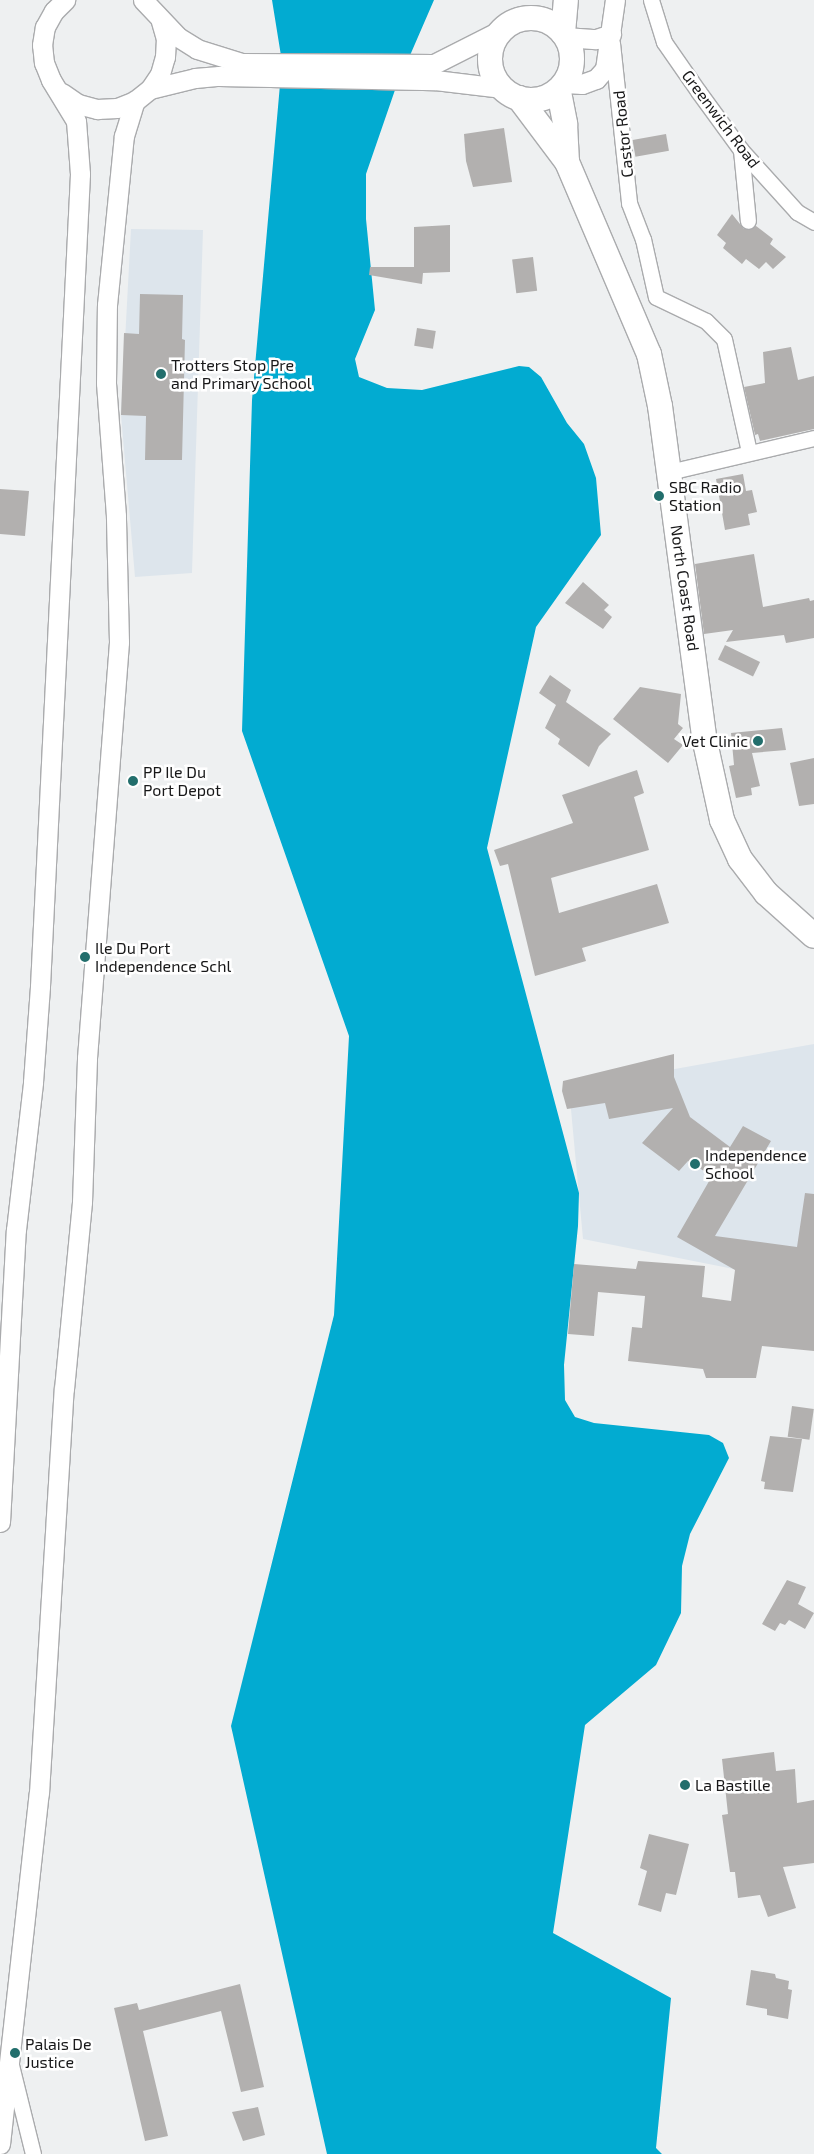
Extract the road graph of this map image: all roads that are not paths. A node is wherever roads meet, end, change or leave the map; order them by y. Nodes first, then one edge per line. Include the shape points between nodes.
1 (143, 0) edge
2 (526, 0) edge
3 (566, 0) edge
4 (615, 0) edge
5 (651, 0) edge
6 (59, 4) edge
7 (160, 21) junction
8 (506, 26) junction
9 (611, 34) junction
10 (564, 35) junction
11 (265, 71) junction
12 (435, 72) junction
13 (562, 87) junction
14 (62, 93) junction
15 (510, 93) junction
16 (143, 95) junction
17 (742, 150) junction
18 (567, 162) junction
19 (748, 221) dead end
20 (814, 222) edge
21 (814, 438) edge
22 (749, 452) junction
23 (669, 472) junction
24 (814, 936) edge
25 (0, 1522) edge
26 (9, 2056) junction
27 (0, 2144) edge
28 (33, 2154) edge

1 - 7 street
2 - 8 main road
3 - 10 main road
4 - 9 street, Castor Road
5 - 17 street, Greenwich Road via 664,42
6 - 14 street via 45,27 43,54 51,80
7 - 11 street via 197,49
7 - 16 street via 166,38 166,57 160,74
8 - 10 main road via 535,18
8 - 12 street
8 - 15 main road via 490,51 490,64
9 - 10 street via 596,40
9 - 13 street via 605,69 596,79
9 - 22 street, Castor Road via 629,203 650,265 656,297 706,321 724,339
10 - 13 main road via 571,52 570,68
11 - 12 street
11 - 16 street via 195,78
12 - 15 street
13 - 15 main road via 534,100
13 - 18 main road
14 - 16 street via 78,104 97,109 117,108
14 - 25 street via 76,121 80,174 40,986 16,1230
15 - 18 main road
16 - 26 street via 124,136 107,306 106,383 117,535 119,642 87,1058 82,1202 64,1389 39,1793
17 - 19 street
17 - 20 street, Greenwich Road via 797,212
18 - 23 main road, North Coast Road via 649,354
21 - 22 street
22 - 23 street
23 - 24 main road, North Coast Road via 705,742 722,820 740,859 766,893
26 - 27 street
26 - 28 street

